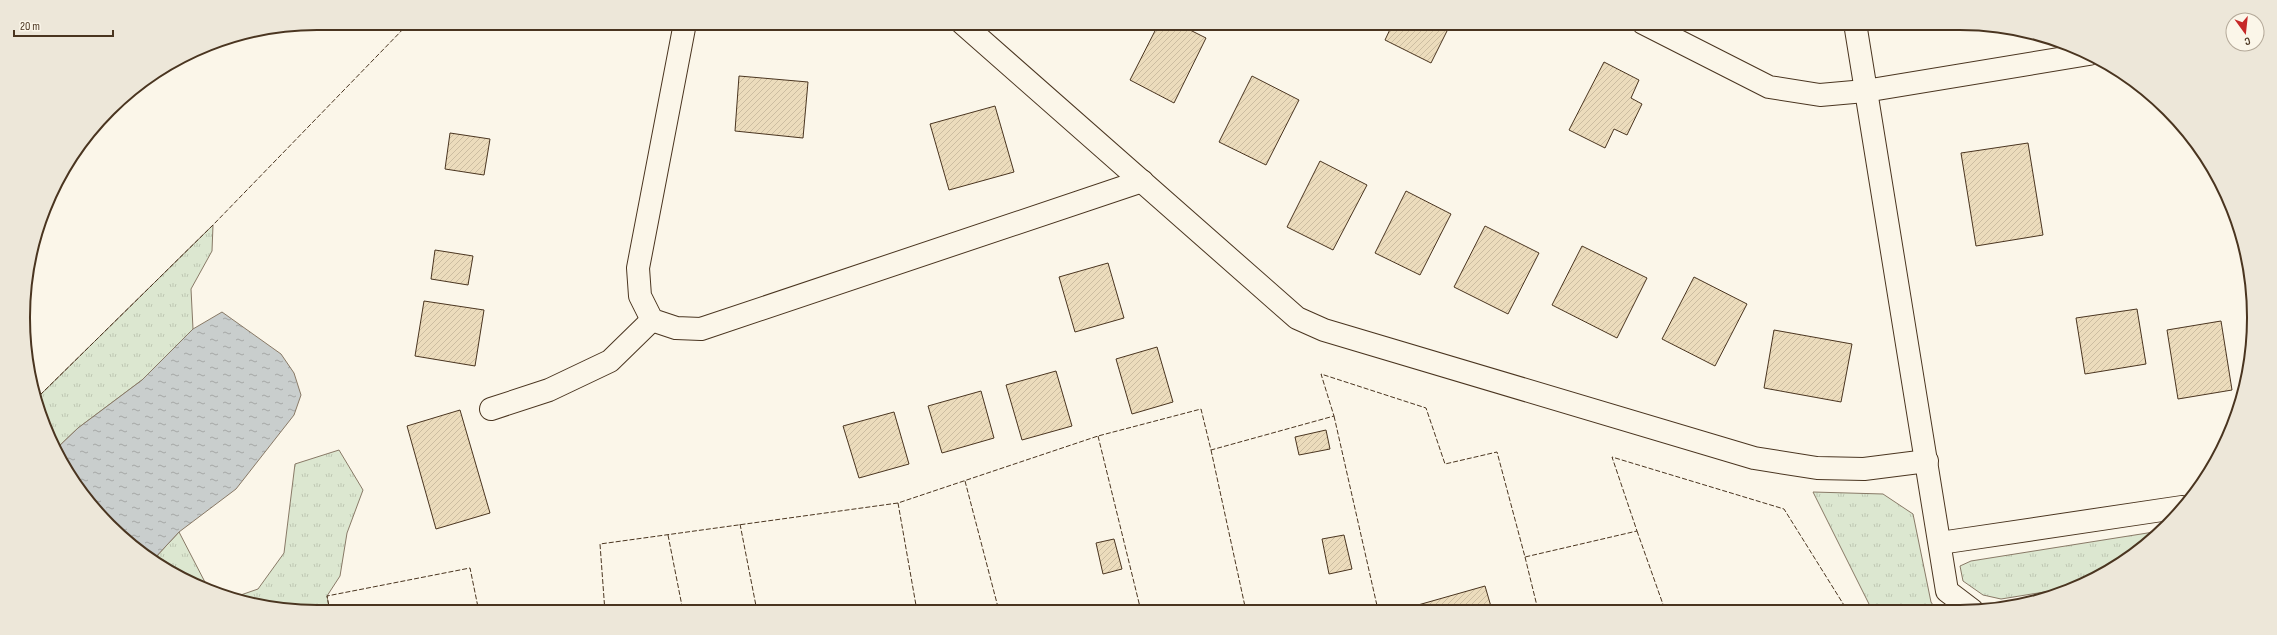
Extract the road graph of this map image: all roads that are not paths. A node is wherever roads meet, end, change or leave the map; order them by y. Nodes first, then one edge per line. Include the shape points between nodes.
1 (684, 30) edge
2 (970, 30) edge
3 (1657, 30) edge
4 (1856, 30) edge
5 (2078, 56) edge
6 (1865, 91) junction
7 (1142, 181) junction
8 (652, 320) junction
9 (491, 409) dead end
10 (1927, 461) junction
11 (2175, 508) edge
12 (1940, 543) junction
13 (1965, 605) edge

1 - 8 street via 638,268 640,296
2 - 7 street
3 - 6 street via 1769,87 1820,96
4 - 6 street
5 - 6 street
6 - 10 street
7 - 8 street via 701,329 676,328
7 - 10 street via 1297,318 1324,330 1754,458 1817,468 1864,469
8 - 9 street via 610,361 550,390
10 - 12 street
11 - 12 street
12 - 13 street via 1947,591

